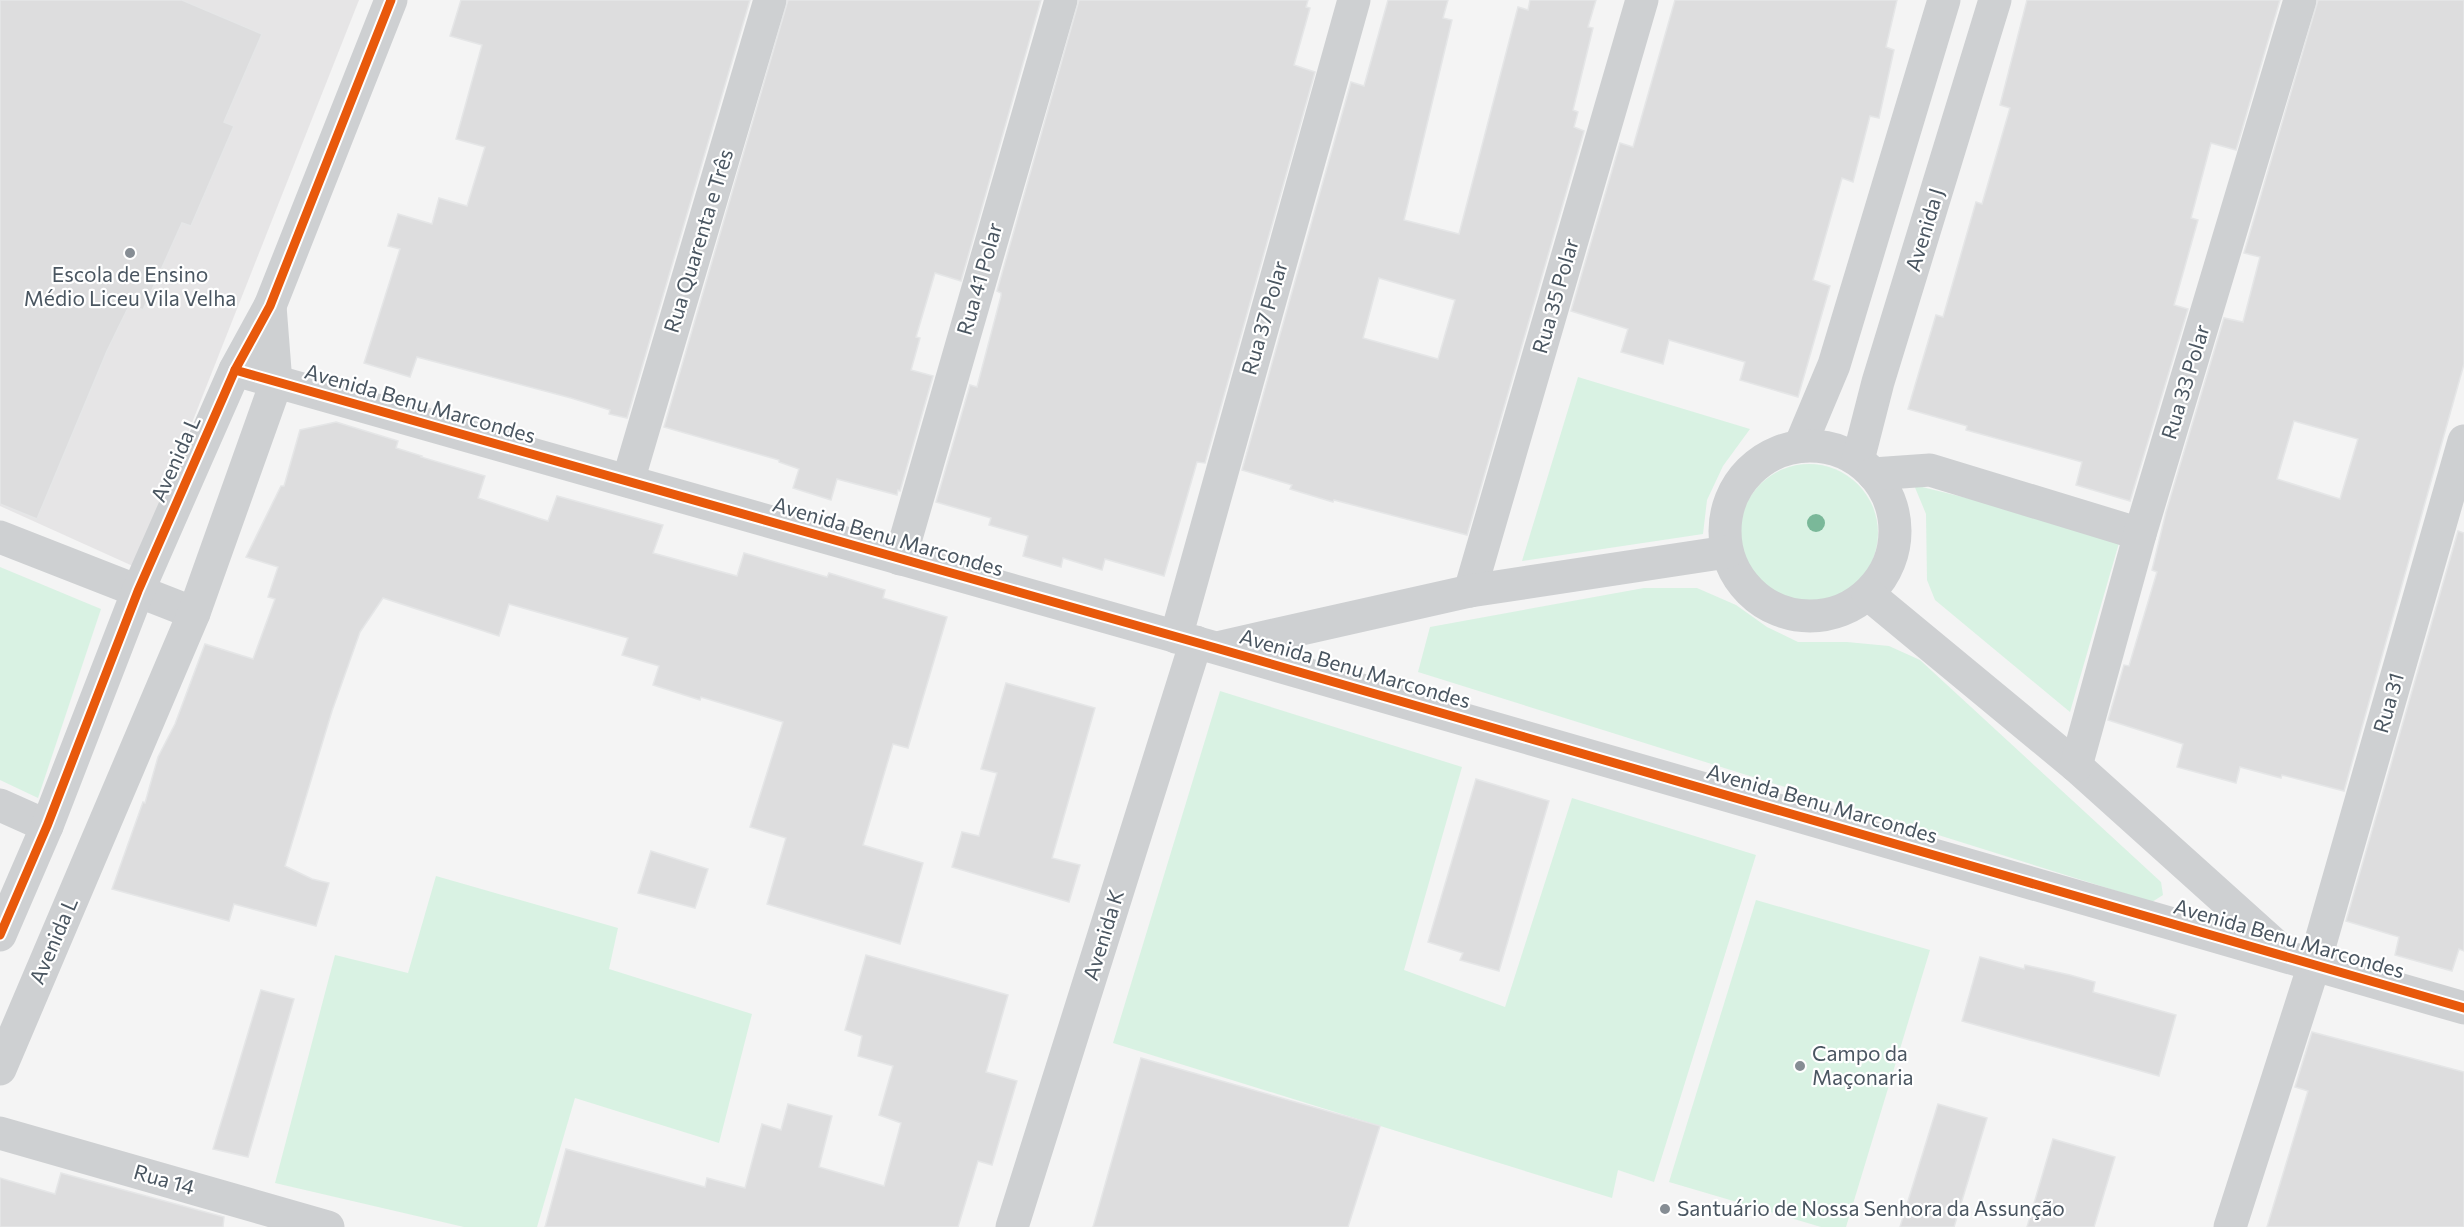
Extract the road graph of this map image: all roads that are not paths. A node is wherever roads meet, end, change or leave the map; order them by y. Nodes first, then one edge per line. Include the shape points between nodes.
1 (391, 0) edge
2 (770, 0) edge
3 (1061, 0) edge
4 (1354, 0) edge
5 (1642, 0) edge
6 (1944, 0) edge
7 (1995, 0) edge
8 (2300, 0) edge
9 (270, 306) junction
10 (235, 370) junction
11 (276, 383) junction
12 (2464, 441) edge
13 (1800, 446) junction
14 (1866, 467) junction
15 (628, 481) junction
16 (2140, 534) junction
17 (0, 537) edge
18 (1727, 552) junction
19 (900, 559) junction
20 (138, 591) junction
21 (1470, 591) junction
22 (1868, 594) junction
23 (194, 613) junction
24 (1196, 642) junction
25 (2076, 766) junction
26 (0, 805) edge
27 (47, 826) junction
28 (0, 935) edge
29 (2303, 962) junction
30 (2464, 1008) edge
31 (0, 1069) edge
32 (3, 1143) edge
33 (328, 1227) edge
34 (1012, 1227) edge
35 (2230, 1227) edge

1 - 9 street, Avenida L
2 - 15 street, Rua Quarenta e Três
3 - 19 street, Rua 41 Polar
4 - 24 street, Rua 37 Polar
5 - 21 street, Rua 35 Polar
6 - 13 street via 1834,365
7 - 14 street, Avenida J via 1878,382
8 - 16 street, Rua 33 Polar
9 - 10 street, Avenida L
9 - 11 street, Avenida L
10 - 11 street, Avenida Benu Marcondes
10 - 20 street, Avenida L
11 - 15 street, Avenida Benu Marcondes
11 - 23 street, Avenida L
12 - 29 street, Rua 31
13 - 14 street via 1840,451
13 - 18 street via 1772,455 1748,472 1732,496 1725,523
14 - 16 street via 1930,470
14 - 22 street via 1888,496 1895,521 1894,548 1885,573
15 - 19 street, Avenida Benu Marcondes
16 - 25 street, Rua 33 Polar
17 - 20 street
18 - 21 street, Avenida Benu Marcondes
18 - 22 street via 1746,586 1760,600 1785,613 1814,616 1844,609
19 - 24 street, Avenida Benu Marcondes
20 - 23 street
20 - 27 street, Avenida L
21 - 24 street, Avenida Benu Marcondes
22 - 25 street, Avenida Benu Marcondes
23 - 31 street, Avenida L
24 - 29 street, Avenida Benu Marcondes
24 - 34 street, Avenida K
25 - 29 street, Avenida Benu Marcondes
26 - 27 street
27 - 28 street, Avenida L
29 - 30 street, Avenida Benu Marcondes
29 - 35 street, Rua 31
32 - 33 street, Rua 14

